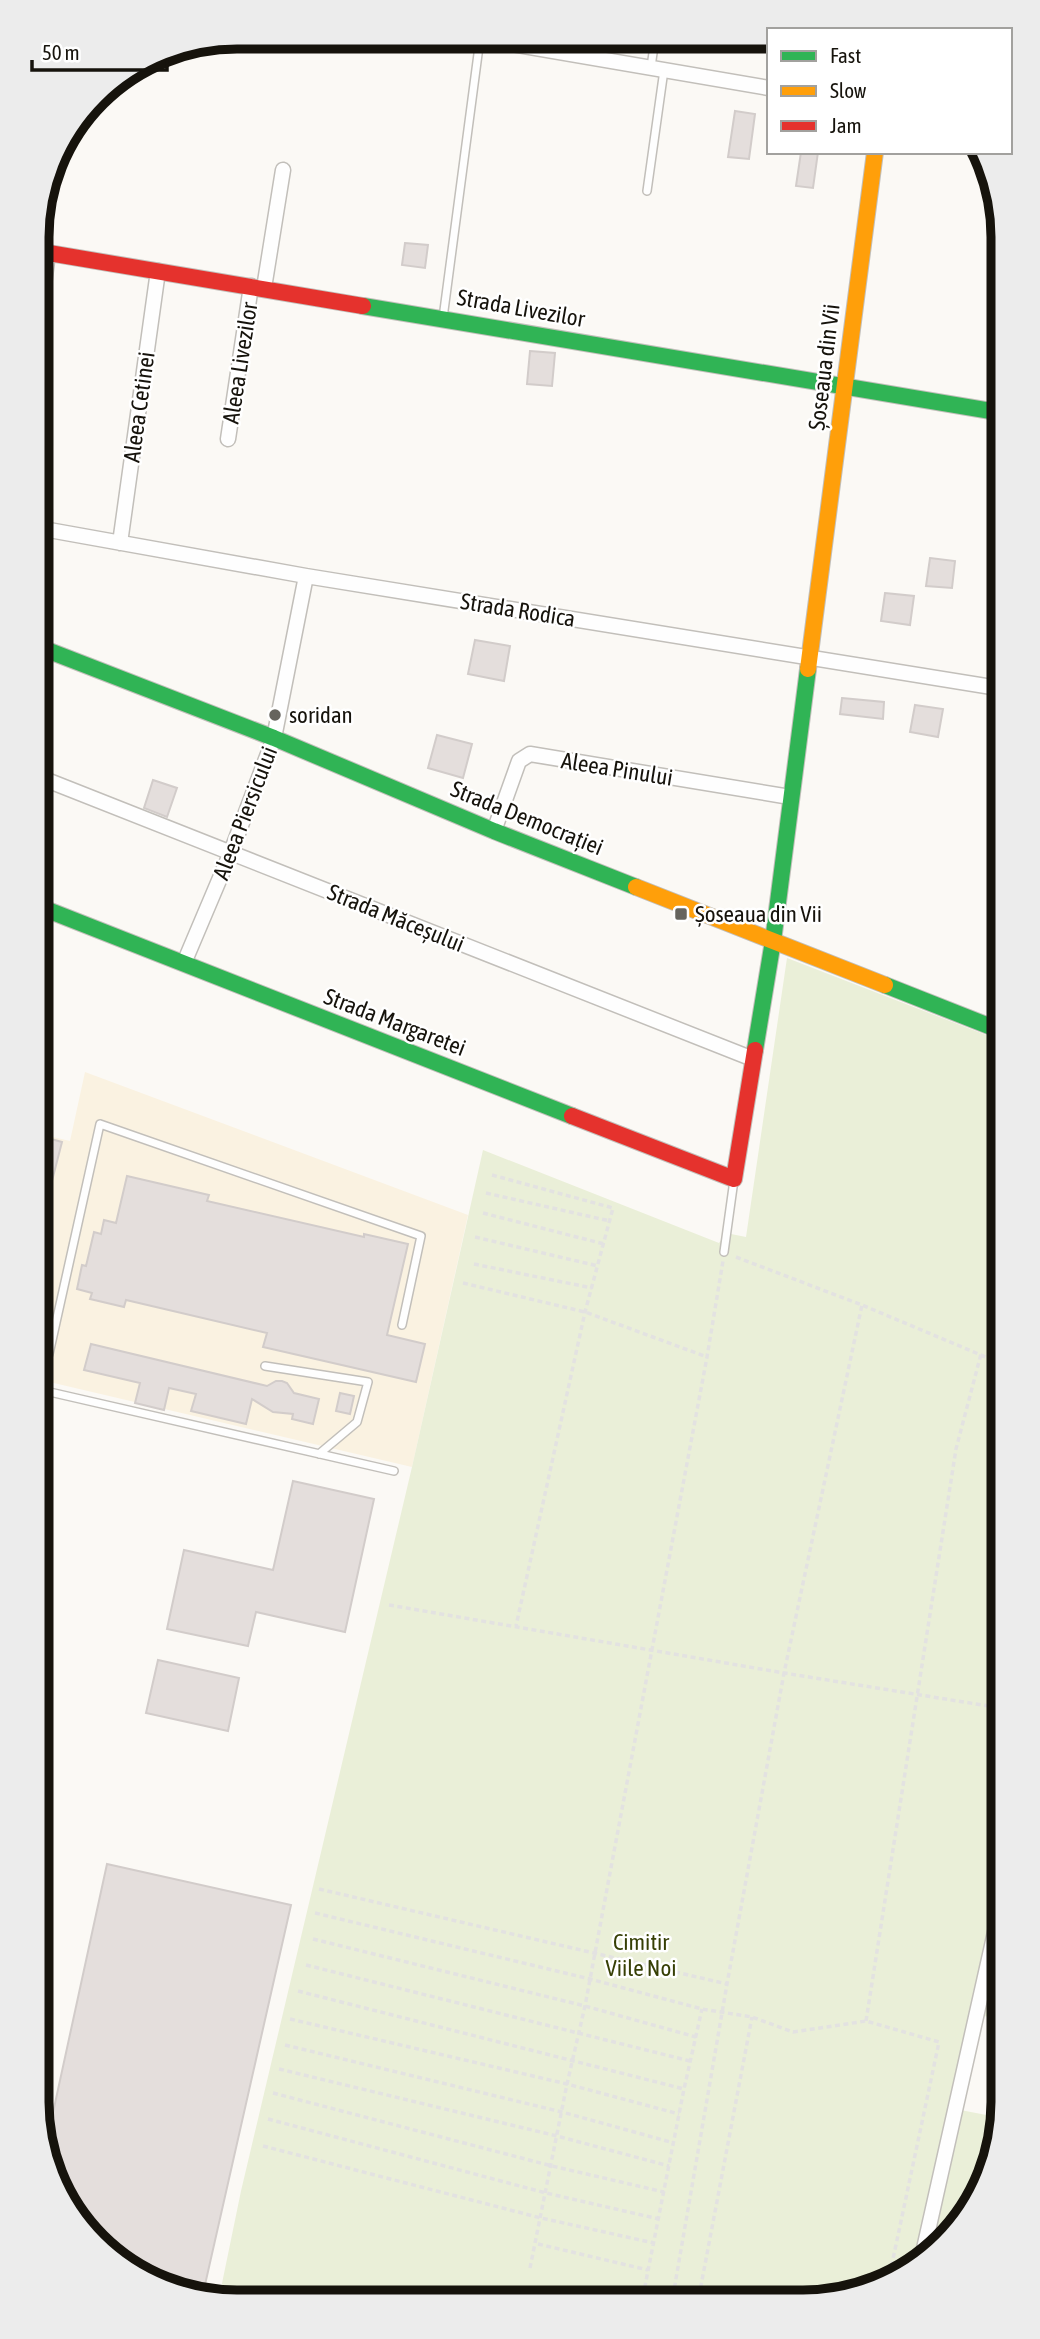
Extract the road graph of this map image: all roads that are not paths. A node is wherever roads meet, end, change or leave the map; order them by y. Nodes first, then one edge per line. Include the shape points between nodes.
1 (477, 49) edge
2 (542, 49) edge
3 (655, 49) edge
4 (657, 69) junction
5 (767, 88) edge
6 (875, 154) edge
7 (283, 170) dead end
8 (647, 191) dead end
9 (49, 253) edge
10 (158, 271) junction
11 (258, 287) junction
12 (443, 318) junction
13 (844, 387) junction
14 (991, 411) edge
15 (228, 439) dead end
16 (49, 530) edge
17 (120, 543) junction
18 (306, 576) junction
19 (49, 650) edge
20 (809, 658) junction
21 (991, 687) edge
22 (274, 738) junction
23 (49, 781) edge
24 (790, 797) junction
25 (494, 831) junction
26 (231, 852) junction
27 (49, 910) edge
28 (773, 941) junction
29 (184, 963) junction
30 (991, 1027) edge
31 (753, 1059) junction
32 (734, 1179) junction
33 (724, 1252) road end
34 (402, 1325) dead end
35 (49, 1354) edge
36 (265, 1366) dead end
37 (49, 1392) edge
38 (319, 1454) junction
39 (394, 1471) dead end
40 (991, 1949) edge
41 (925, 2245) edge

1 - 12 lane
2 - 4 street
3 - 4 lane
4 - 5 street
4 - 8 lane
6 - 13 street, Șoseaua din Vii
7 - 11 street, Aleea Livezilor
9 - 10 street, Strada Livezilor
10 - 11 street, Strada Livezilor
10 - 17 street, Aleea Cetinei
11 - 12 street, Strada Livezilor
11 - 15 street, Aleea Livezilor
12 - 13 street, Strada Livezilor
13 - 14 street, Strada Livezilor
13 - 20 street, Șoseaua din Vii
16 - 17 street, Strada Rodica
17 - 18 street, Strada Rodica
18 - 20 street, Strada Rodica
18 - 22 street, Aleea Piersicului
19 - 22 street, Strada Democrației
20 - 21 street, Strada Rodica
20 - 24 street, Șoseaua din Vii
22 - 25 street, Strada Democrației
22 - 26 street, Aleea Piersicului
23 - 26 street, Strada Măceșului
24 - 25 street, Aleea Pinului via 530,754 519,761
24 - 28 street, Șoseaua din Vii
25 - 28 street, Strada Democrației
26 - 29 street, Aleea Piersicului
26 - 31 street, Strada Măceșului
27 - 29 street, Strada Margaretei
28 - 30 street, Strada Democrației
28 - 31 street, Șoseaua din Vii
29 - 32 street, Strada Margaretei
31 - 32 street, Șoseaua din Vii
32 - 33 lane, Șoseaua din Vii
34 - 35 lane via 421,1236 100,1124
36 - 38 lane via 368,1382 356,1422
37 - 38 lane
38 - 39 lane
40 - 41 street

